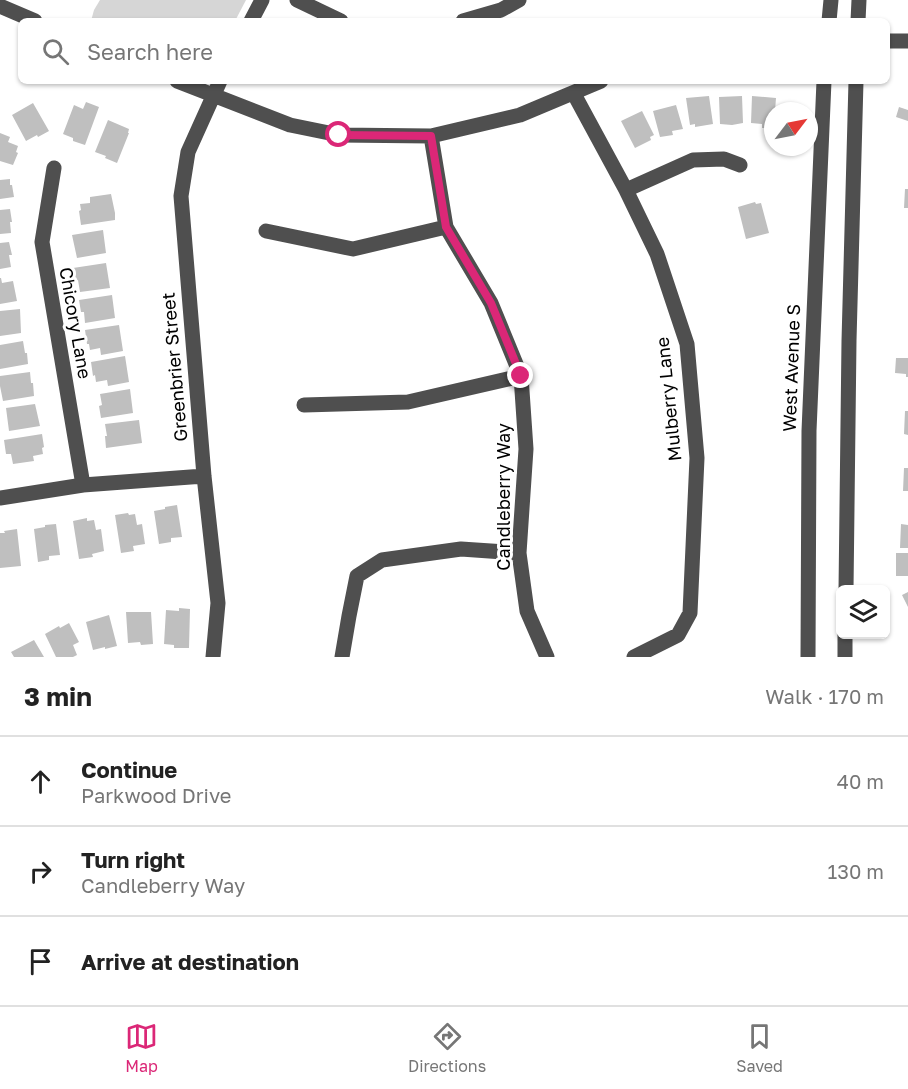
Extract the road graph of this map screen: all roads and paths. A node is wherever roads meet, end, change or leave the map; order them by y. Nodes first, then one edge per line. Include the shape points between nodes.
1 (262, 0) edge
2 (297, 0) edge
3 (519, 0) edge
4 (831, 0) edge
5 (859, 0) edge
6 (0, 6) edge
7 (28, 18) edge
8 (253, 18) edge
9 (335, 18) edge
10 (473, 18) edge
11 (829, 18) edge
12 (858, 18) edge
13 (890, 41) edge
14 (908, 41) edge
15 (184, 84) edge
16 (219, 84) edge
17 (595, 84) edge
18 (824, 84) edge
19 (856, 84) edge
20 (574, 94) junction
21 (213, 96) junction
22 (431, 136) junction
23 (740, 165) dead end
24 (54, 168) dead end
25 (626, 190) junction
26 (446, 227) junction
27 (266, 231) dead end
28 (521, 376) junction
29 (304, 405) dead end
30 (204, 476) junction
31 (82, 485) junction
32 (0, 498) edge
33 (519, 553) junction
34 (846, 585) edge
35 (845, 639) edge
36 (213, 657) edge
37 (342, 657) edge
38 (547, 657) edge
39 (634, 657) edge
40 (808, 657) edge
41 (845, 657) edge

1 - 8 street
2 - 9 street
3 - 10 street
4 - 11 street
5 - 12 street
6 - 7 street
13 - 14 street
15 - 21 street
16 - 21 street, Greenbrier Street
17 - 20 street
18 - 40 street, West Avenue S via 809,431
19 - 34 street
20 - 22 street via 520,115
20 - 25 street, Mulberry Lane
21 - 22 street via 290,125 339,135
21 - 30 street, Greenbrier Street via 188,152 181,196
22 - 26 street, Candleberry Way
23 - 25 street via 724,159 693,160
24 - 31 street, Chicory Lane via 42,242
25 - 39 street, Mulberry Lane via 657,254 687,344 697,458 690,613 678,635
26 - 27 street via 353,249
26 - 28 street, Candleberry Way via 491,303
28 - 29 street via 408,402
28 - 33 street, Candleberry Way via 526,449
30 - 31 street
30 - 36 street, Greenbrier Street via 218,603
31 - 32 street
33 - 37 street via 461,549 382,560 357,576
33 - 38 street, Candleberry Way via 527,611
35 - 41 street

